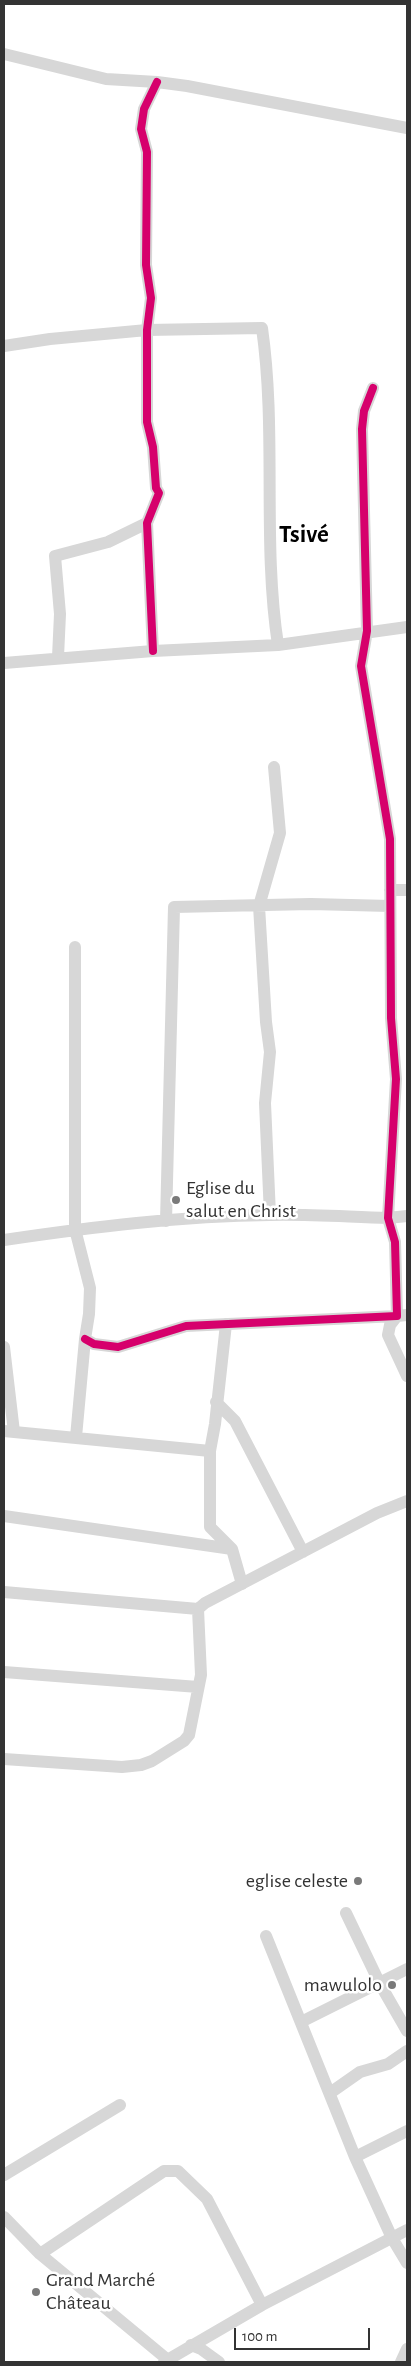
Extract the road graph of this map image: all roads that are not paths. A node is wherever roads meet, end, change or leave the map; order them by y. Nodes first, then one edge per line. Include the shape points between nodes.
1 (4, 54) edge
2 (157, 82) junction
3 (407, 128) edge
4 (147, 330) junction
5 (4, 346) edge
6 (373, 388) dead end
7 (147, 523) junction
8 (407, 626) edge
9 (367, 631) junction
10 (278, 645) junction
11 (152, 650) junction
12 (58, 657) junction
13 (4, 663) edge
14 (274, 767) dead end
15 (390, 890) junction
16 (407, 890) edge
17 (259, 906) junction
18 (390, 906) junction
19 (75, 947) dead end
20 (270, 1215) junction
21 (407, 1216) edge
22 (388, 1218) junction
23 (166, 1221) junction
24 (75, 1230) junction
25 (4, 1240) edge
26 (402, 1315) edge
27 (226, 1324) junction
28 (85, 1339) junction
29 (4, 1347) edge
30 (407, 1376) edge
31 (216, 1402) junction
32 (9, 1432) edge
33 (76, 1437) junction
34 (210, 1451) junction
35 (407, 1501) edge
36 (4, 1516) edge
37 (232, 1549) junction
38 (302, 1552) junction
39 (242, 1584) junction
40 (4, 1592) edge
41 (198, 1609) junction
42 (4, 1672) edge
43 (198, 1687) junction
44 (4, 1759) edge
45 (346, 1914) dead end
46 (266, 1936) dead end
47 (407, 1969) edge
48 (380, 1984) junction
49 (301, 2022) junction
50 (407, 2031) edge
51 (407, 2051) edge
52 (330, 2093) junction
53 (120, 2106) dead end
54 (407, 2131) edge
55 (355, 2157) junction
56 (4, 2175) edge
57 (4, 2217) edge
58 (407, 2230) edge
59 (392, 2238) junction
60 (40, 2254) junction
61 (407, 2264) edge
62 (262, 2305) junction
63 (191, 2345) junction
64 (407, 2349) edge
65 (166, 2361) edge
66 (219, 2362) edge
67 (401, 2362) edge

1 - 2 street via 106,80
2 - 3 street
2 - 4 street via 144,109 141,129 147,152 146,265 151,298
4 - 5 street
4 - 7 street via 147,422 159,493
4 - 10 street via 262,328 272,605
6 - 9 street via 364,411 362,429
7 - 11 street
7 - 12 street via 108,542 55,556 60,614
8 - 9 street
9 - 10 street
9 - 15 street via 361,666 390,839
10 - 11 street
11 - 12 street
12 - 13 street
14 - 17 street via 280,833
15 - 16 street
15 - 18 street
17 - 18 street
17 - 20 street via 270,1052 265,1103
17 - 23 street via 174,907
18 - 22 street via 391,1018 396,1079
19 - 24 street
20 - 22 street
20 - 23 street
21 - 22 street
22 - 26 street via 395,1242
23 - 24 street
24 - 25 street
24 - 28 street via 90,1288 90,1314
26 - 27 street
26 - 30 street via 390,1325 388,1335
27 - 28 street via 186,1326 118,1347 94,1344
27 - 31 street
28 - 33 street
29 - 32 street
31 - 34 street
31 - 38 street via 235,1421
32 - 33 street
33 - 34 street
34 - 37 street via 210,1527
35 - 38 street
36 - 37 street
37 - 39 street
38 - 39 street
39 - 41 street
40 - 41 street
41 - 43 street via 201,1657
42 - 43 street
43 - 44 street via 189,1735 146,1763 122,1767
45 - 48 street
46 - 49 street
47 - 48 street
48 - 49 street
48 - 50 street
49 - 52 street
51 - 52 street via 388,2064 360,2072
52 - 55 street
53 - 56 street
54 - 55 street
55 - 59 street
57 - 60 street
58 - 59 street
59 - 61 street
59 - 62 street
60 - 62 street via 164,2171 178,2171 207,2198
60 - 65 street
62 - 63 street
63 - 65 street
63 - 66 street
64 - 67 street

